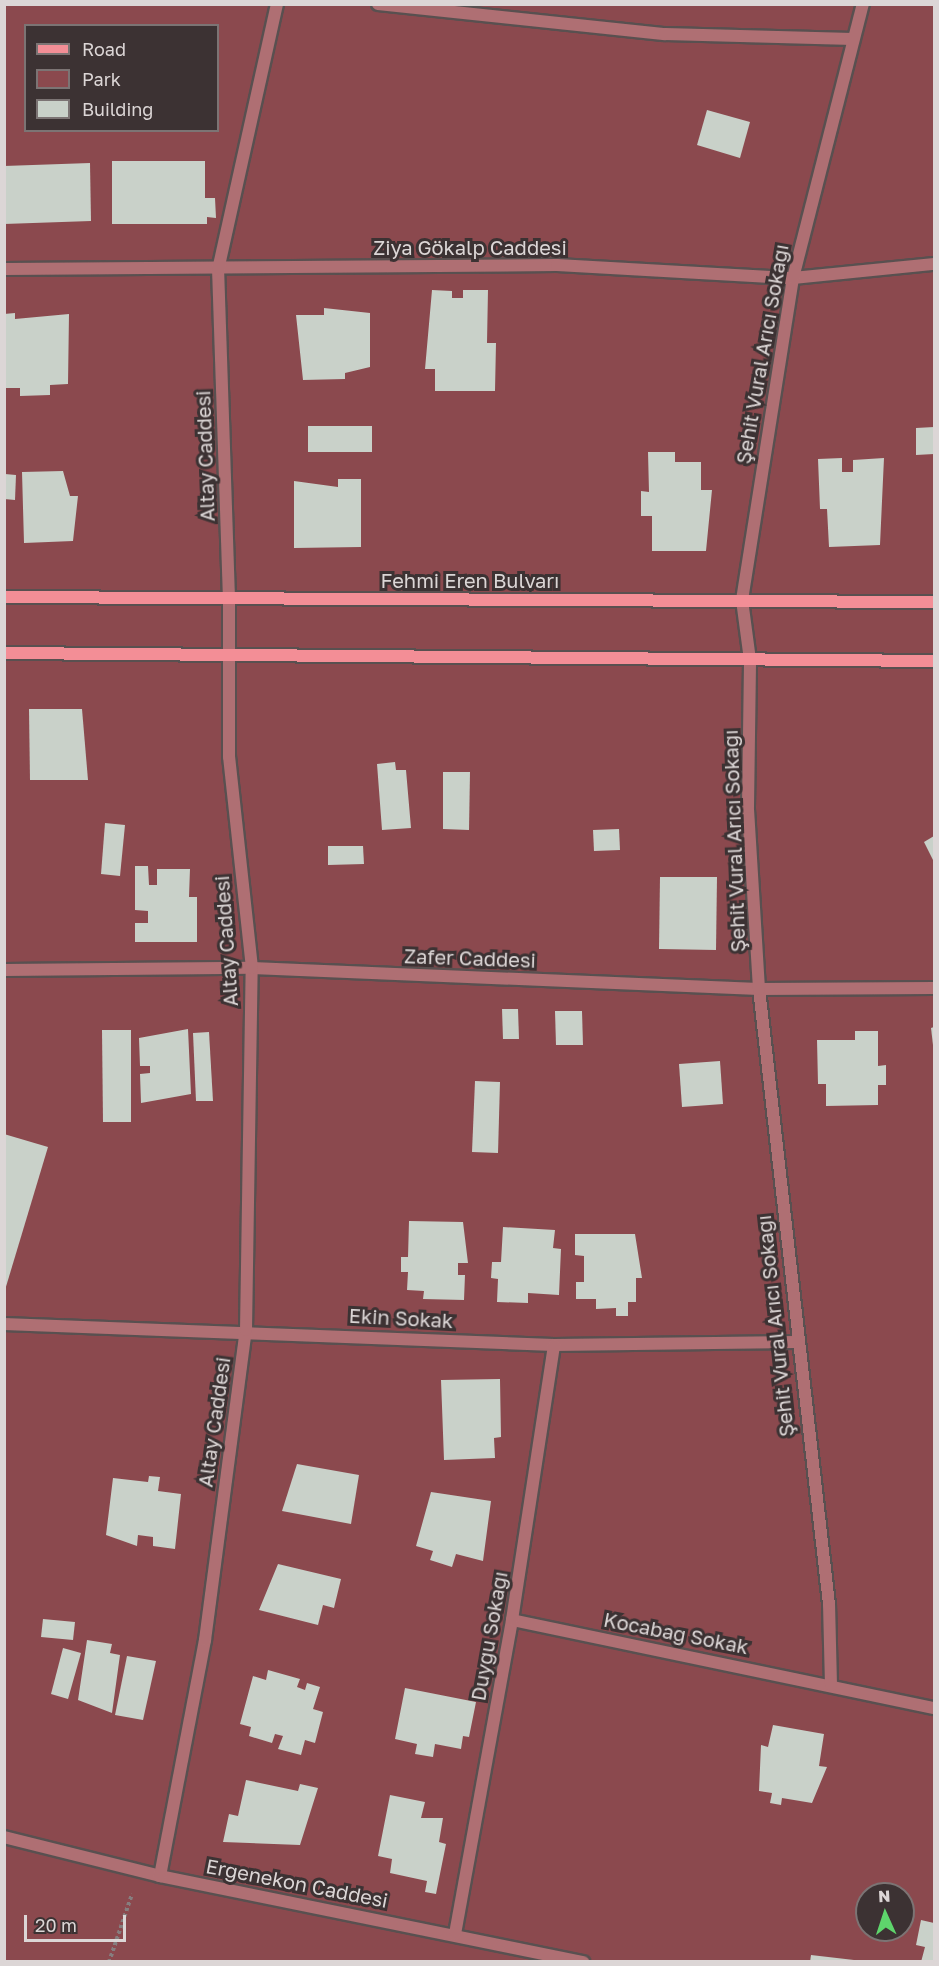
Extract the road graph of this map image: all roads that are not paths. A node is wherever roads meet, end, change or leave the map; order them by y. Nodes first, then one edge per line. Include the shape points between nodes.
1 (277, 4) edge
2 (378, 4) edge
3 (863, 4) edge
4 (853, 39) junction
5 (934, 264) edge
6 (4, 269) edge
7 (218, 270) junction
8 (793, 278) junction
9 (4, 597) edge
10 (230, 599) junction
11 (742, 600) junction
12 (934, 602) edge
13 (4, 653) edge
14 (226, 655) junction
15 (750, 660) junction
16 (934, 661) edge
17 (252, 968) junction
18 (4, 970) edge
19 (934, 988) edge
20 (759, 989) junction
21 (4, 1324) edge
22 (246, 1330) junction
23 (795, 1342) junction
24 (554, 1345) junction
25 (512, 1620) junction
26 (831, 1685) junction
27 (934, 1708) edge
28 (4, 1838) edge
29 (160, 1876) junction
30 (455, 1934) junction
31 (583, 1962) edge

1 - 7 street, Altay Caddesi
2 - 4 street via 665,34
3 - 4 street, Şehit Vural Arıcı Sokağı
4 - 8 street, Şehit Vural Arıcı Sokağı
5 - 8 street, Ziya Gökalp Caddesi
6 - 7 street, Ziya Gökalp Caddesi
7 - 8 street, Ziya Gökalp Caddesi via 557,265
7 - 10 street, Altay Caddesi
8 - 11 street, Şehit Vural Arıcı Sokağı
9 - 10 street, Fehmi Eren Bulvarı
10 - 11 street, Fehmi Eren Bulvarı
10 - 14 street, Altay Caddesi
11 - 12 street, Fehmi Eren Bulvarı
11 - 15 street, Şehit Vural Arıcı Sokağı
13 - 14 street
14 - 15 street
14 - 17 street, Altay Caddesi via 229,758
15 - 16 street
15 - 20 street, Şehit Vural Arıcı Sokağı via 748,807
17 - 18 street, Zafer Caddesi
17 - 20 street, Zafer Caddesi
17 - 22 street, Altay Caddesi
19 - 20 street, Zafer Caddesi
20 - 23 street, Şehit Vural Arıcı Sokağı
21 - 22 street, Ekin Sokak
22 - 24 street, Ekin Sokak
22 - 29 street, Altay Caddesi via 205,1640
23 - 24 street, Ekin Sokak
23 - 26 street, Şehit Vural Arıcı Sokağı via 829,1604
24 - 25 street, Duygu Sokağı
25 - 26 street, Kocabağ Sokak
25 - 30 street, Duygu Sokağı
26 - 27 street, Kocabağ Sokak
28 - 29 street, Ergenekon Caddesi
29 - 30 street, Ergenekon Caddesi
30 - 31 street, Ergenekon Caddesi

